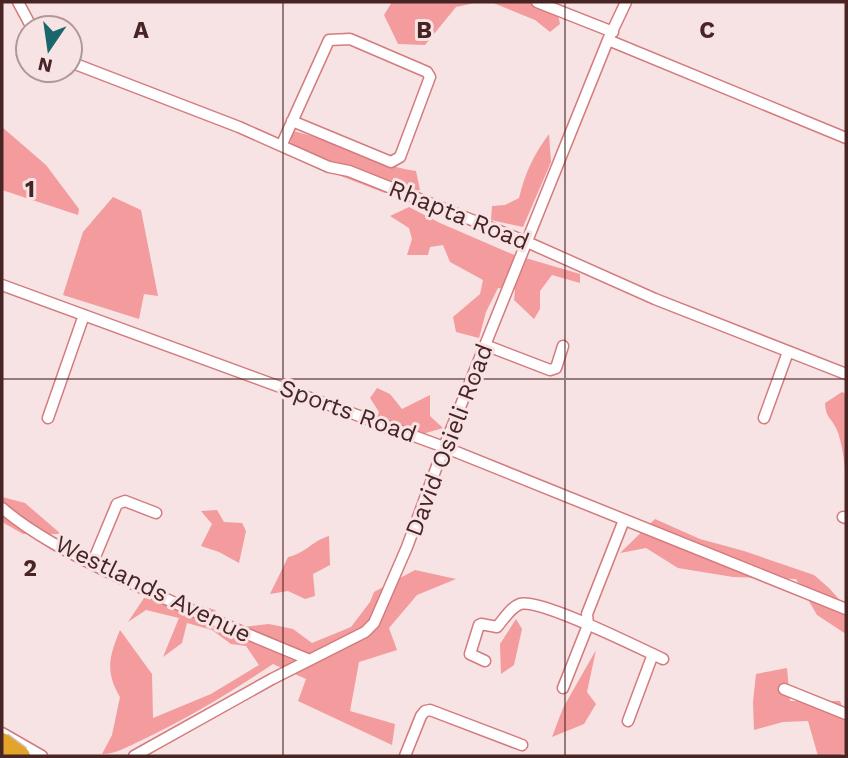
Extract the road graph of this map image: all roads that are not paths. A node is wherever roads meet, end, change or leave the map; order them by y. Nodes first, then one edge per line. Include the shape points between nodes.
1 (537, 2) edge
2 (626, 2) edge
3 (610, 36) junction
4 (84, 67) edge
5 (292, 121) junction
6 (846, 138) edge
7 (282, 144) junction
8 (527, 242) junction
9 (2, 285) edge
10 (84, 315) junction
11 (485, 345) junction
12 (563, 346) dead end
13 (788, 352) junction
14 (846, 374) edge
15 (48, 418) dead end
16 (764, 418) dead end
17 (444, 447) junction
18 (2, 508) edge
19 (156, 513) dead end
20 (624, 520) junction
21 (92, 564) junction
22 (846, 609) edge
23 (588, 625) junction
24 (653, 654) junction
25 (663, 659) dead end
26 (310, 660) junction
27 (485, 661) dead end
28 (563, 688) dead end
29 (784, 689) dead end
30 (846, 714) edge
31 (628, 721) dead end
32 (2, 733) edge
33 (2, 741) edge
34 (522, 745) dead end
35 (7, 756) edge
36 (22, 756) edge
37 (42, 756) edge
38 (134, 756) edge
39 (405, 756) edge

1 - 3 street
2 - 3 street, David Osieli Road
3 - 6 street
3 - 8 street, David Osieli Road
4 - 7 street, Rhapta Road
5 - 5 street via 329,40 351,39 430,77 400,157 391,162
5 - 7 street
7 - 8 street, Rhapta Road via 329,167
8 - 11 street, David Osieli Road
8 - 13 street, Rhapta Road
9 - 10 street, Sports Road
10 - 15 street
10 - 17 street, Sports Road
11 - 12 street via 550,370 556,368
11 - 17 street, David Osieli Road
13 - 14 street, Rhapta Road
13 - 16 street
17 - 20 street, Sports Road
17 - 26 street, David Osieli Road via 373,624
18 - 21 street, Westlands Avenue
19 - 21 street via 125,501 117,504
20 - 22 street, Sports Road
20 - 23 street via 587,614
21 - 26 street, Westlands Avenue
23 - 24 street
23 - 27 street via 519,604 497,627 479,625 470,654
23 - 28 street
24 - 25 street
24 - 31 street
26 - 38 street, David Osieli Road
29 - 30 street
32 - 37 street
33 - 35 street
33 - 36 highway, bridge
34 - 39 street via 430,710 421,716

